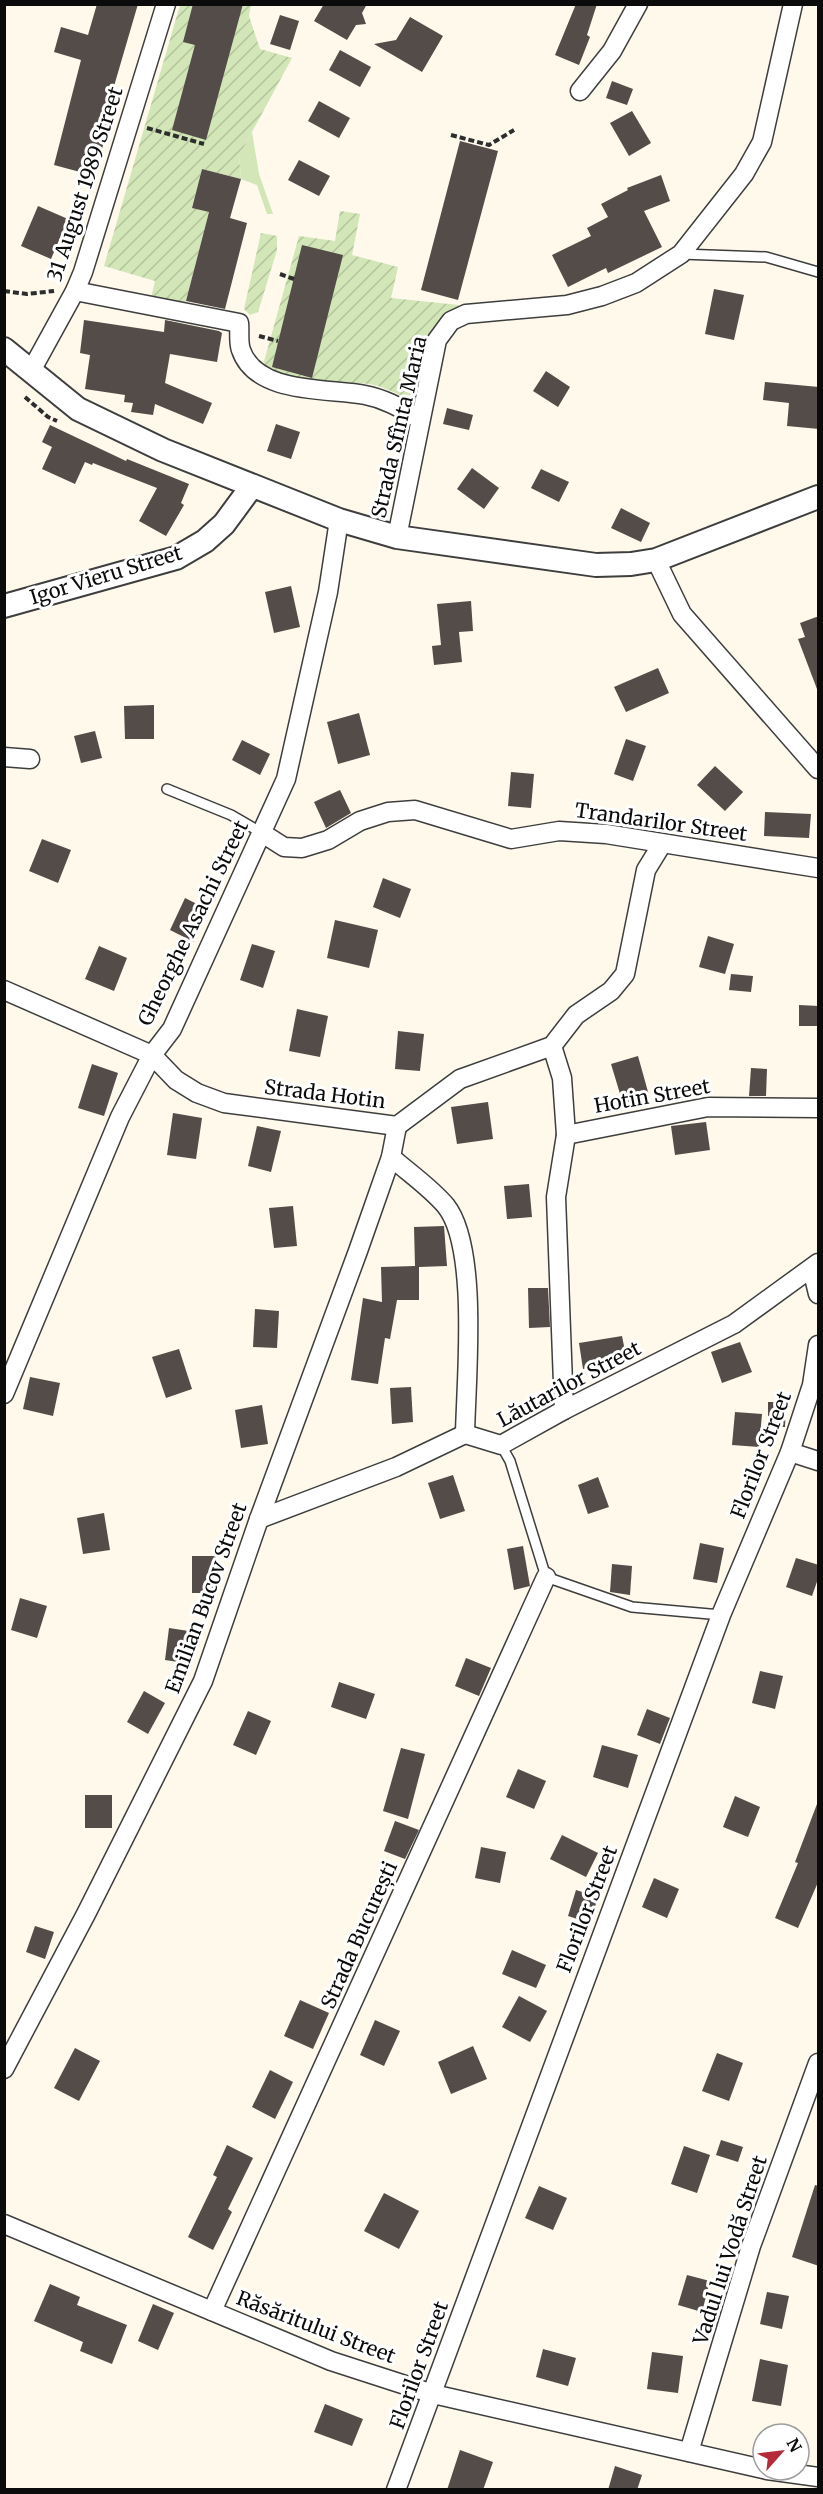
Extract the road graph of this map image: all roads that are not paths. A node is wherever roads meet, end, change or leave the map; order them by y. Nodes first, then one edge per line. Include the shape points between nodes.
1 (166, 4) edge
2 (638, 4) edge
3 (793, 4) edge
4 (580, 91) dead end
5 (681, 254) junction
6 (819, 272) edge
7 (75, 291) junction
8 (4, 349) edge
9 (31, 371) junction
10 (420, 419) junction
11 (252, 486) junction
12 (819, 497) edge
13 (339, 519) junction
14 (398, 537) junction
15 (656, 560) junction
16 (4, 606) edge
17 (4, 757) edge
18 (30, 759) dead end
19 (819, 769) edge
20 (167, 789) dead end
21 (262, 833) junction
22 (662, 844) junction
23 (819, 868) edge
24 (4, 990) edge
25 (552, 1046) junction
26 (152, 1055) junction
27 (819, 1108) edge
28 (398, 1126) junction
29 (566, 1135) junction
30 (391, 1157) junction
31 (815, 1266) edge
32 (819, 1294) edge
33 (819, 1345) edge
34 (4, 1394) edge
35 (564, 1410) junction
36 (465, 1434) junction
37 (501, 1445) junction
38 (790, 1452) junction
39 (819, 1461) edge
40 (259, 1519) junction
41 (546, 1577) junction
42 (722, 1615) junction
43 (819, 2063) edge
44 (4, 2069) edge
45 (4, 2224) edge
46 (212, 2312) junction
47 (433, 2394) junction
48 (689, 2452) junction
49 (751, 2467) edge
50 (396, 2490) edge

1 - 7 street, 31 August 1989 Street
2 - 4 street via 612,51
3 - 5 street, Strada Sfînta Maria via 762,142 744,174
5 - 6 lane via 766,257
5 - 10 street, Strada Sfînta Maria via 636,283 602,296 567,305 466,315 451,321 437,340
7 - 9 street, 31 August 1989 Street
7 - 10 street via 239,322 241,349 249,365 276,382 318,391 364,394 387,400
8 - 9 street
9 - 11 street via 78,409 163,450
10 - 14 street, Strada Sfînta Maria
11 - 13 street
11 - 16 street, Igor Vieru Street via 224,524 176,558
12 - 15 street
13 - 14 street
13 - 21 street, Gheorghe Asachi Street via 328,592 286,778
14 - 15 street via 596,565
15 - 19 street via 682,614
17 - 18 street
20 - 21 lane via 231,815
21 - 22 street, Trandarilor Street via 284,847 302,848 328,840 360,821 388,812 415,810 512,839 559,831
21 - 26 street, Gheorghe Asachi Street via 172,1029
22 - 23 street, Trandarilor Street
22 - 25 street via 646,870 624,974 611,991 576,1015
24 - 26 street, Strada Hotin
25 - 28 street, Strada Hotin via 460,1079
25 - 29 street via 562,1078
26 - 28 street, Strada Hotin via 176,1080 224,1103
26 - 34 street, Gheorghe Asachi Street via 120,1118
27 - 29 street, Hotin Street via 708,1107
28 - 30 street, Emilian Bucov Street
29 - 35 street via 556,1197
30 - 36 street via 447,1208 460,1237 468,1340
30 - 40 street, Emilian Bucov Street
31 - 32 street
31 - 35 street, Lăutarilor Street via 734,1324
33 - 38 street, Florilor Street via 812,1385
35 - 37 street, Lăutarilor Street
36 - 37 street, Lăutarilor Street
36 - 40 street via 396,1467
37 - 41 lane via 510,1461
38 - 39 street
38 - 42 street, Florilor Street
40 - 44 street, Emilian Bucov Street via 203,1681
41 - 42 lane via 632,1607
41 - 46 street, Strada București
42 - 47 street, Florilor Street
43 - 48 street, Vadul lui Vodă Street via 751,2246
45 - 46 street, Răsăritului Street
46 - 47 street, Răsăritului Street via 331,2361
47 - 48 street, Răsăritului Street
47 - 50 street, Florilor Street
48 - 49 street, Răsăritului Street

